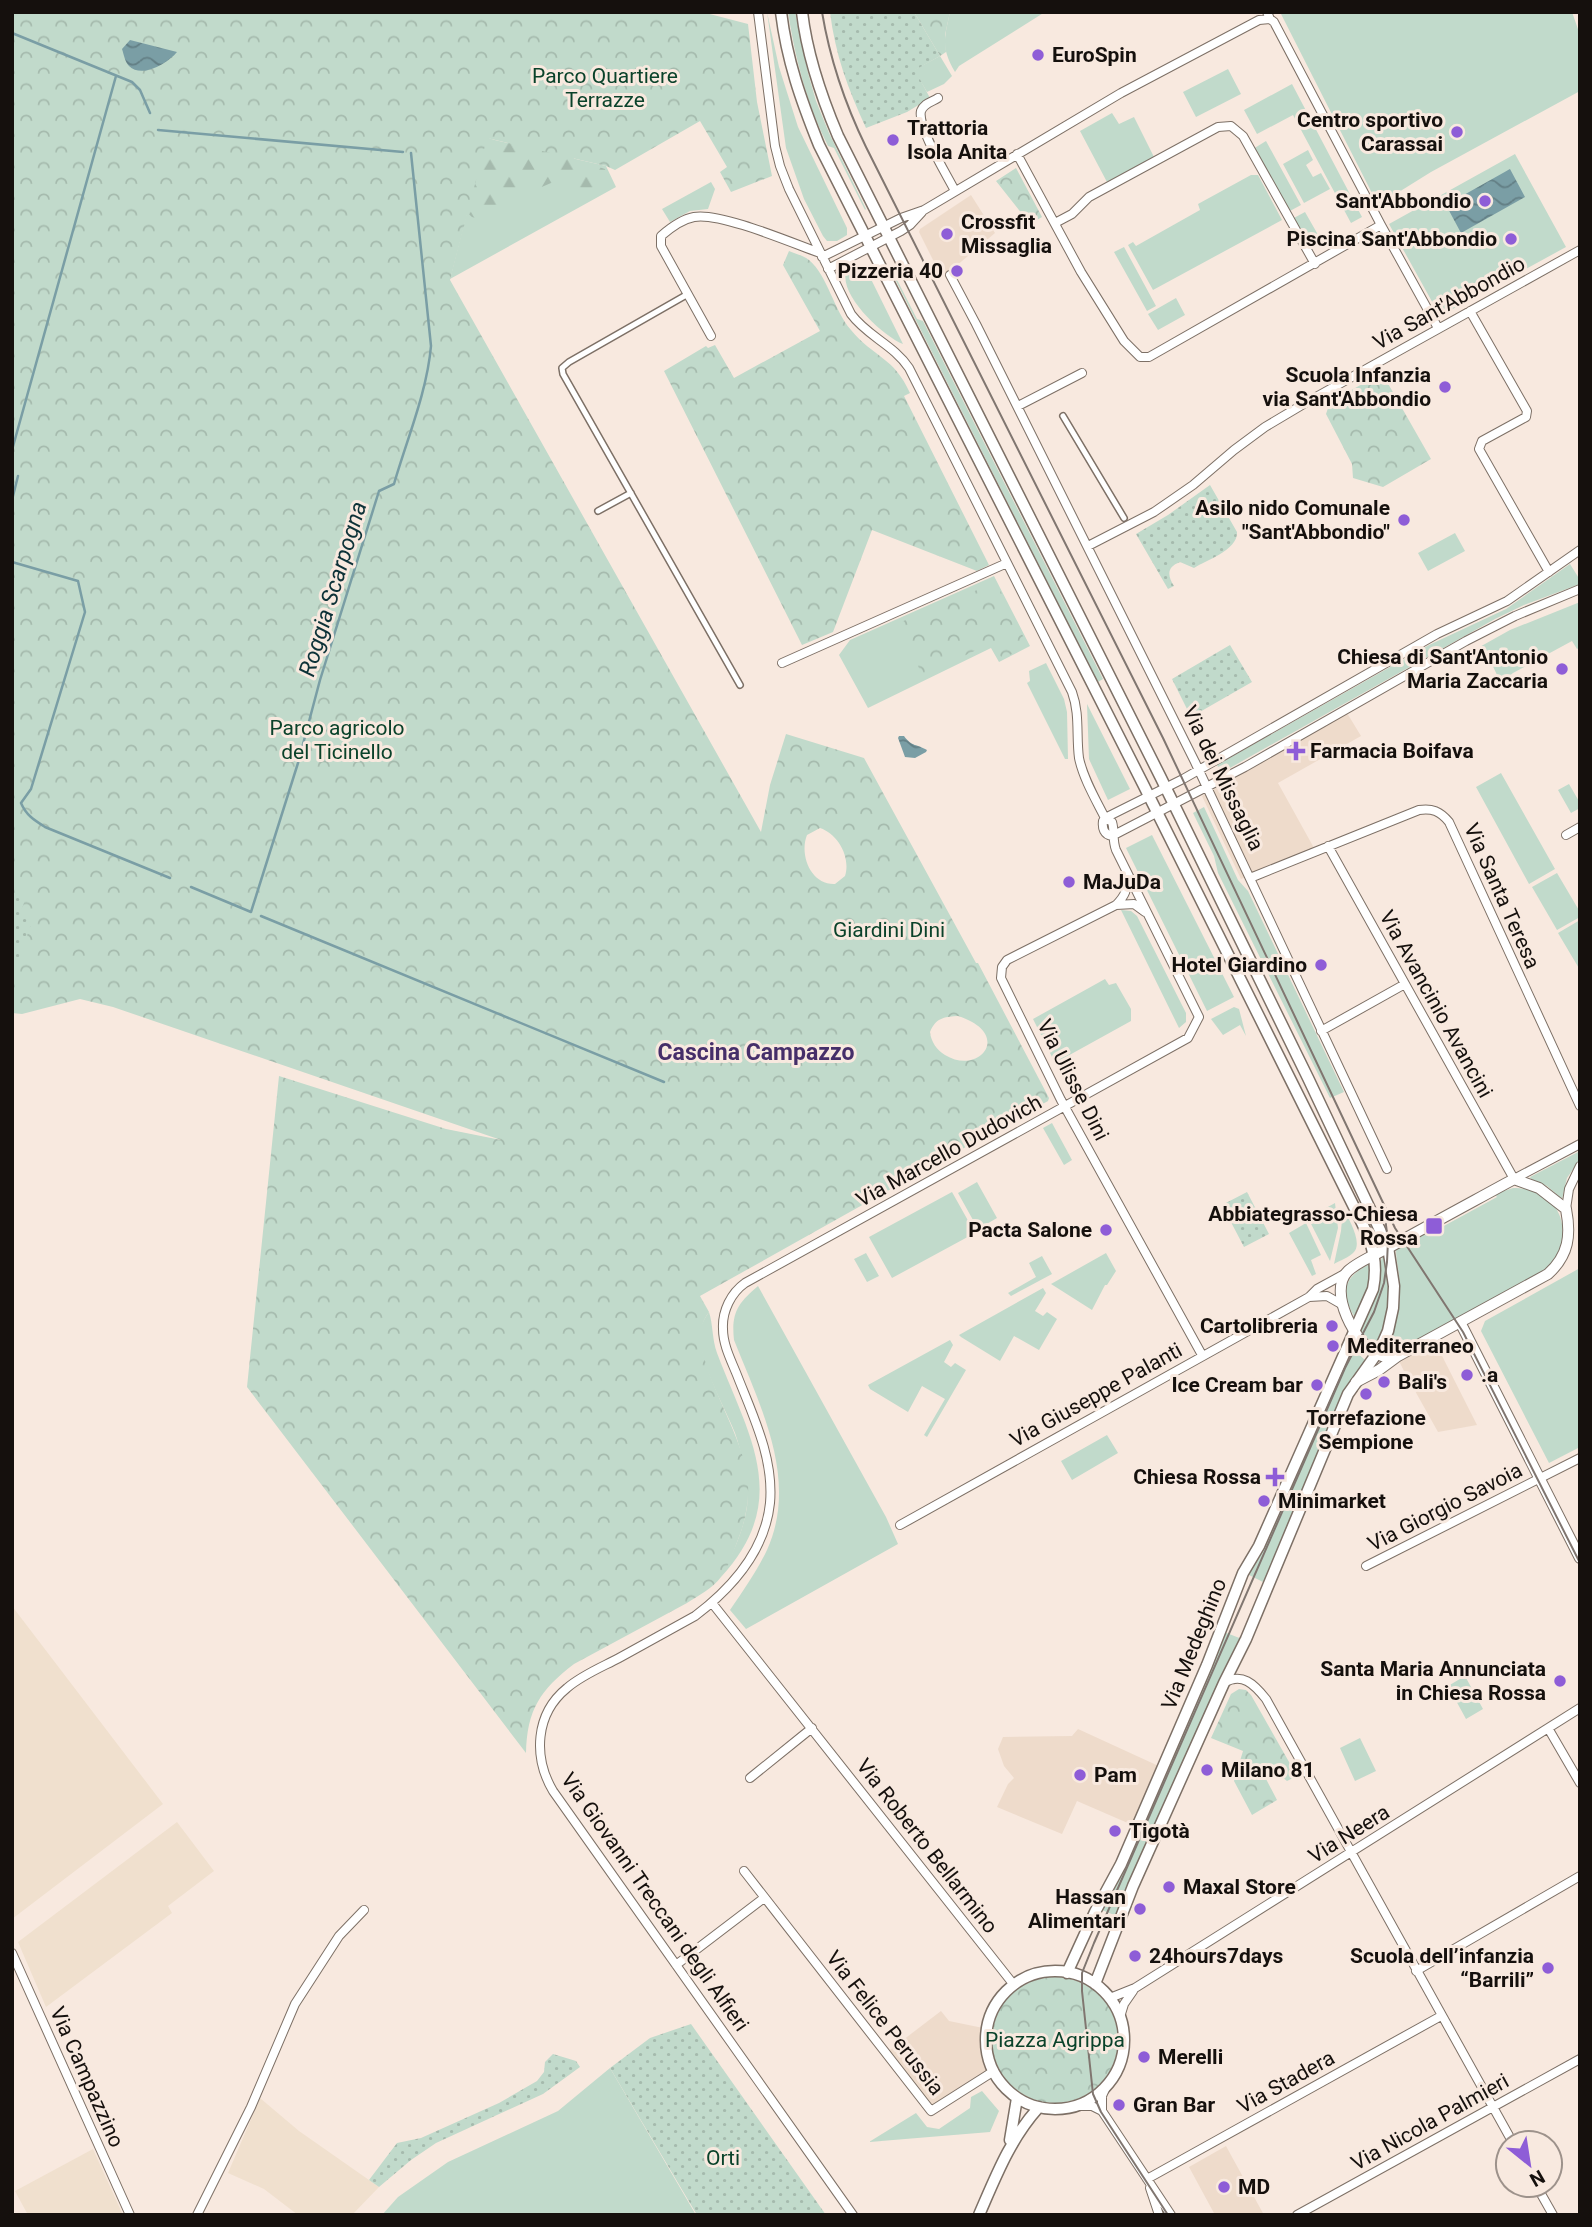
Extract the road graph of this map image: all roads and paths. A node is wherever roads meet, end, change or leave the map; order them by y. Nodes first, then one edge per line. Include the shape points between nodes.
1 (758, 12) edge
2 (781, 12) edge
3 (802, 12) edge
4 (1268, 16) edge
5 (938, 98) dead end
6 (1017, 154) junction
7 (955, 191) junction
8 (1055, 223) junction
9 (1381, 225) junction
10 (886, 232) junction
11 (866, 235) junction
12 (872, 246) junction
13 (1580, 250) edge
14 (821, 255) junction
15 (1315, 264) junction
16 (828, 269) junction
17 (950, 275) dead end
18 (688, 295) junction
19 (1470, 311) junction
20 (1438, 328) junction
21 (711, 336) dead end
22 (1082, 373) dead end
23 (1018, 407) junction
24 (1063, 416) dead end
25 (631, 493) junction
26 (598, 511) dead end
27 (1124, 518) dead end
28 (1088, 546) junction
29 (1580, 550) edge
30 (1007, 563) junction
31 (1549, 572) junction
32 (1580, 589) edge
33 (782, 663) dead end
34 (740, 685) dead end
35 (1199, 770) junction
36 (1207, 788) junction
37 (1166, 789) junction
38 (1150, 797) junction
39 (1174, 805) junction
40 (1158, 813) junction
41 (1105, 818) junction
42 (1580, 827) edge
43 (1566, 835) dead end
44 (1112, 836) junction
45 (1328, 846) junction
46 (1126, 871) junction
47 (1250, 878) junction
48 (1116, 905) junction
49 (1150, 919) junction
50 (1405, 984) junction
51 (1321, 1031) junction
52 (1580, 1106) edge
53 (1065, 1107) junction
54 (1580, 1144) edge
55 (1580, 1166) edge
56 (1387, 1169) dead end
57 (1514, 1180) junction
58 (1566, 1209) junction
59 (1388, 1247) junction
60 (1374, 1255) junction
61 (1348, 1272) junction
62 (749, 1281) joint
63 (1310, 1297) junction
64 (1341, 1304) junction
65 (1460, 1322) junction
66 (1354, 1330) junction
67 (1376, 1354) junction
68 (1202, 1355) junction
69 (1398, 1356) junction
70 (1356, 1382) junction
71 (1580, 1458) edge
72 (1539, 1478) junction
73 (900, 1525) dead end
74 (1580, 1558) edge
75 (1366, 1566) dead end
76 (712, 1603) junction
77 (1224, 1683) junction
78 (1580, 1708) edge
79 (812, 1728) junction
80 (1548, 1728) junction
81 (750, 1778) dead end
82 (1580, 1783) edge
83 (1351, 1853) junction
84 (744, 1871) dead end
85 (1580, 1876) edge
86 (764, 1898) junction
87 (364, 1910) dead end
88 (12, 1953) edge
89 (676, 1965) junction
90 (1416, 1971) junction
91 (1067, 1973) junction
92 (1095, 1984) junction
93 (1014, 1985) junction
94 (1135, 1989) junction
95 (1110, 1998) junction
96 (1441, 2016) junction
97 (1121, 2017) junction
98 (1580, 2059) edge
99 (994, 2070) junction
100 (1106, 2087) junction
101 (1017, 2098) junction
102 (1076, 2106) junction
103 (1039, 2107) junction
104 (1493, 2107) junction
105 (1102, 2111) junction
106 (1505, 2129) edge
107 (1008, 2148) junction
108 (1147, 2179) junction
109 (1544, 2199) edge
110 (131, 2215) edge
111 (197, 2215) edge
112 (853, 2215) edge
113 (979, 2215) edge
114 (1159, 2215) edge
115 (1171, 2215) edge
116 (1297, 2215) edge
117 (1553, 2215) edge

1 - 14 street via 775,146 789,189
2 - 11 main road via 797,89 819,145
3 - 10 main road via 809,54 827,110
4 - 6 street
4 - 9 street
5 - 7 street via 924,106 922,124
6 - 7 street
6 - 8 street
7 - 10 street via 924,210 910,225
8 - 15 street via 1114,325 1136,355 1144,358
8 - 15 street via 1072,215 1089,197 1218,127 1231,126 1243,136
9 - 15 street
9 - 20 street
10 - 11 street
10 - 12 street
10 - 37 main road
11 - 12 main road
11 - 14 street
12 - 16 street
12 - 38 main road
13 - 19 street, Via Sant'Abbondio
14 - 16 street
14 - 18 street via 715,216 693,217 661,236 661,247
16 - 30 street via 855,319 909,368
17 - 23 street, Via dei Missaglia
18 - 21 street
18 - 25 street via 562,368
19 - 20 street, Via Sant'Abbondio
19 - 31 street via 1526,408 1526,417 1482,441 1479,449
20 - 28 street, Via Sant'Abbondio via 1265,427 1154,512
22 - 23 street
23 - 28 street, Via dei Missaglia
24 - 27 street
25 - 26 street
25 - 34 street
28 - 35 street, Via dei Missaglia
29 - 31 street
30 - 33 street
30 - 41 street via 1072,692 1080,763
31 - 35 street via 1507,601 1407,650
32 - 36 street via 1466,641
35 - 36 street, Via dei Missaglia
35 - 37 street
36 - 39 street
36 - 47 street, Via dei Missaglia
37 - 38 street
37 - 39 main road
38 - 40 main road
38 - 41 street
39 - 40 street
39 - 59 main road
40 - 44 street
40 - 60 main road
41 - 44 street via 1112,822
42 - 43 street
44 - 46 street
45 - 47 street, Via Santa Teresa
45 - 50 street, Via Avancinio Avancini
45 - 52 street, Via Santa Teresa via 1419,810 1444,816
46 - 48 street via 1126,891
46 - 49 street
47 - 51 street, Via dei Missaglia
48 - 49 street via 1134,904
48 - 53 street, Via Ulisse Dini via 1012,957 1001,971
49 - 53 street, Via Marcello Dudovich via 1199,1017 1188,1038
50 - 51 street
50 - 57 street, Via Avancinio Avancini
51 - 56 street, Via dei Missaglia
53 - 62 street, Via Marcello Dudovich
53 - 68 street, Via Ulisse Dini
54 - 57 street
55 - 58 street
57 - 58 street via 1539,1188
57 - 59 street
58 - 65 street via 1569,1241 1560,1262
59 - 60 street
59 - 67 main road, Via Medeghino via 1393,1308
60 - 61 street
60 - 66 main road, Via Medeghino via 1373,1289
61 - 63 street, Via Giuseppe Palanti
61 - 64 street via 1341,1287
62 - 76 street, Via Giovanni Treccani degli Alfieri via 729,1301 723,1328 764,1446 770,1503 757,1549
63 - 64 street via 1327,1296
63 - 68 street, Via Giuseppe Palanti
64 - 66 street
65 - 69 street
65 - 72 street
66 - 67 street
66 - 91 main road, Via Medeghino via 1243,1573 1121,1864
67 - 69 street
67 - 70 main road, Via Medeghino
68 - 73 street, Via Giuseppe Palanti
69 - 70 street
70 - 77 main road, Via Medeghino
71 - 72 street, Via Giorgio Savoia
72 - 74 street
72 - 75 street, Via Giorgio Savoia
76 - 79 street, Via Roberto Bellarmino
76 - 89 street, Via Giovanni Treccani degli Alfieri via 567,1687 546,1714 540,1733 541,1763 550,1786
77 - 83 street via 1241,1678 1266,1699
77 - 92 main road, Via Medeghino via 1133,1886
78 - 80 street, Via Neera
79 - 81 street
79 - 93 street, Via Roberto Bellarmino
80 - 82 street
80 - 83 street, Via Neera
83 - 90 street
83 - 94 street, Via Neera
84 - 86 street, Via Felice Perussia
85 - 90 street
86 - 89 street
86 - 99 street, Via Felice Perussia via 931,2111
87 - 111 street via 339,1936 295,2004 251,2108
88 - 110 street, Via Campazzino
89 - 112 street, Via Giovanni Treccani degli Alfieri
90 - 96 street
91 - 92 main road
91 - 93 main road via 1036,1975
92 - 95 main road
93 - 99 main road via 1001,1998 990,2021 987,2046
94 - 95 street, Via Neera
94 - 97 street
95 - 97 main road
96 - 104 street
96 - 108 street, Via Stadera
97 - 100 main road via 1121,2061
98 - 104 street, Via Nicola Palmieri
99 - 101 main road
100 - 102 main road
100 - 105 street
101 - 103 main road
101 - 107 main road
102 - 103 main road
102 - 105 street
103 - 107 main road
104 - 106 street
104 - 116 street, Via Nicola Palmieri
105 - 108 street
107 - 113 main road
108 - 114 street
108 - 115 street
109 - 117 street

